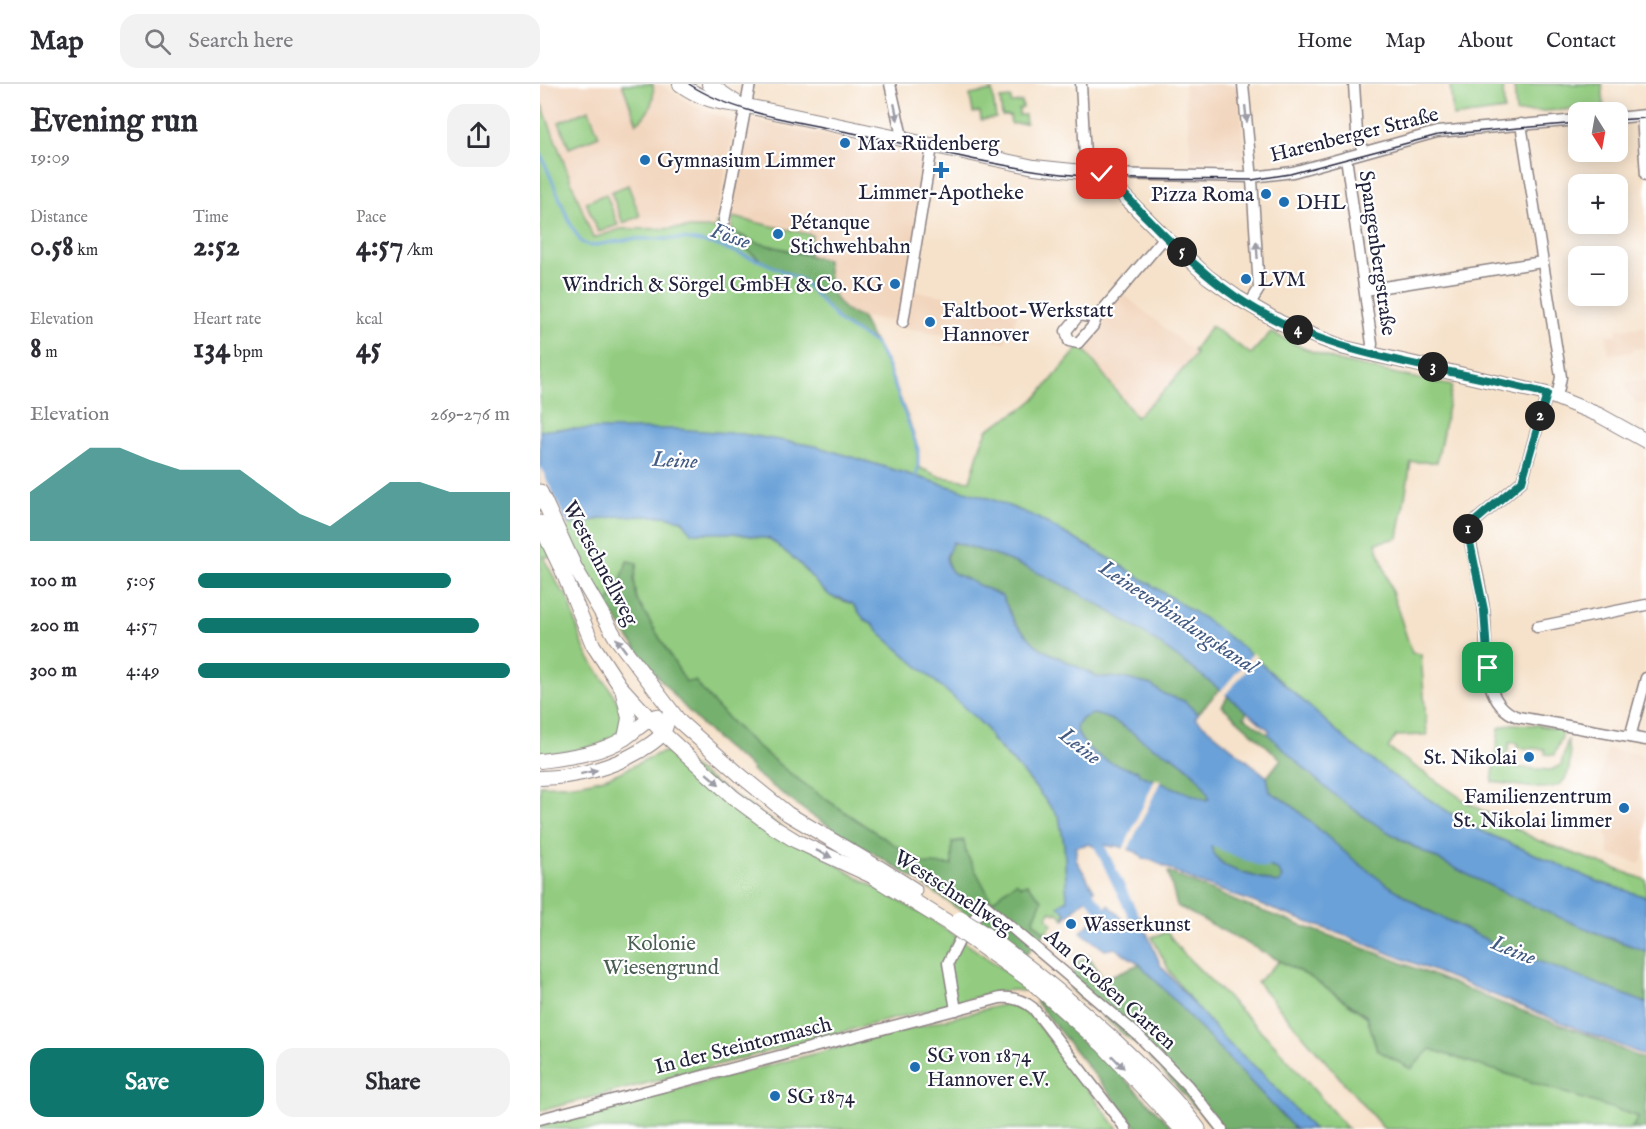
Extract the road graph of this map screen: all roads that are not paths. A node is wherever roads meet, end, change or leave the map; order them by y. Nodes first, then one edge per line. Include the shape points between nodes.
1 (680, 84) edge
2 (709, 84) edge
3 (750, 84) edge
4 (890, 84) edge
5 (1081, 84) edge
6 (1243, 84) edge
7 (1354, 84) edge
8 (744, 106) junction
9 (1644, 115) edge
10 (1628, 117) edge
11 (1568, 121) edge
12 (1521, 124) junction
13 (903, 141) junction
14 (1645, 145) edge
15 (932, 147) junction
16 (1363, 151) junction
17 (1346, 157) junction
18 (1086, 174) junction
19 (1102, 174) junction
20 (1646, 175) edge
21 (1252, 177) junction
22 (724, 221) dead end
23 (1165, 237) junction
24 (1542, 262) junction
25 (1365, 290) junction
26 (1250, 305) junction
27 (1096, 318) dead end
28 (903, 322) dead end
29 (1370, 354) junction
30 (1552, 396) junction
31 (1646, 441) edge
32 (540, 492) edge
33 (540, 523) edge
34 (566, 565) junction
35 (1646, 605) edge
36 (1537, 627) dead end
37 (1646, 678) edge
38 (620, 686) junction
39 (670, 711) junction
40 (649, 719) junction
41 (663, 733) junction
42 (1630, 737) junction
43 (625, 738) junction
44 (1646, 740) edge
45 (646, 747) junction
46 (683, 752) junction
47 (540, 761) edge
48 (540, 778) edge
49 (876, 873) junction
50 (980, 938) junction
51 (956, 1010) junction
52 (540, 1119) edge
53 (1126, 1129) edge
54 (1182, 1129) edge
55 (1198, 1129) edge
56 (1222, 1129) edge

1 - 8 main road via 710,100
2 - 8 main road
3 - 8 street
4 -> 13 street
5 - 18 street
6 -> 21 street
7 - 16 street via 1357,133
8 - 13 main road
8 - 22 street
9 - 10 street
9 - 14 street
11 - 12 street, Harenberger Straße
12 - 16 street, Harenberger Straße via 1437,132
12 - 24 street
13 - 15 main road
14 - 20 street
15 - 18 main road
15 - 28 street
16 - 17 street, Harenberger Straße
17 - 21 street, Harenberger Straße via 1293,172
17 - 25 street, Spangenbergstraße
18 - 19 main road
19 - 21 street, Harenberger Straße
19 - 23 main road
26 -> 21 street via 1259,289
23 - 26 main road via 1208,276
23 - 27 street
24 - 25 street
24 - 30 street via 1561,377
25 - 29 street, Spangenbergstraße
26 - 29 main road via 1301,332
29 - 30 main road
30 - 31 main road
30 - 42 street via 1522,481 1467,528 1484,610 1490,687 1504,711 1518,717
32 - 34 highway, Westschnellweg
33 - 34 highway, Westschnellweg
34 - 38 main road, Westschnellweg via 593,645
39 -> 34 main road, Westschnellweg
35 - 36 street
37 - 42 street
38 - 40 main road, Westschnellweg
38 - 43 main road via 628,718
39 - 40 main road
39 - 41 main road
39 - 49 main road, Westschnellweg via 743,778
40 - 41 main road, Westschnellweg
40 - 43 main road
41 - 45 main road
41 - 46 main road, Westschnellweg
42 - 44 street
43 - 47 main road via 595,752
45 - 46 main road via 667,744
48 -> 45 main road via 595,771
46 -> 49 main road, Westschnellweg via 736,799 796,841
49 - 50 highway, Westschnellweg, bridge
50 -> 54 highway, Westschnellweg via 1104,1047
50 - 55 highway, Westschnellweg via 1036,971 1114,1039 1182,1107
51 - 52 street, In der Steintormasch
51 - 53 street via 1000,998 1025,1002 1034,1008
51 - 56 street, Am Großen Garten via 948,963 962,935 985,905 1139,1036 1188,1086

